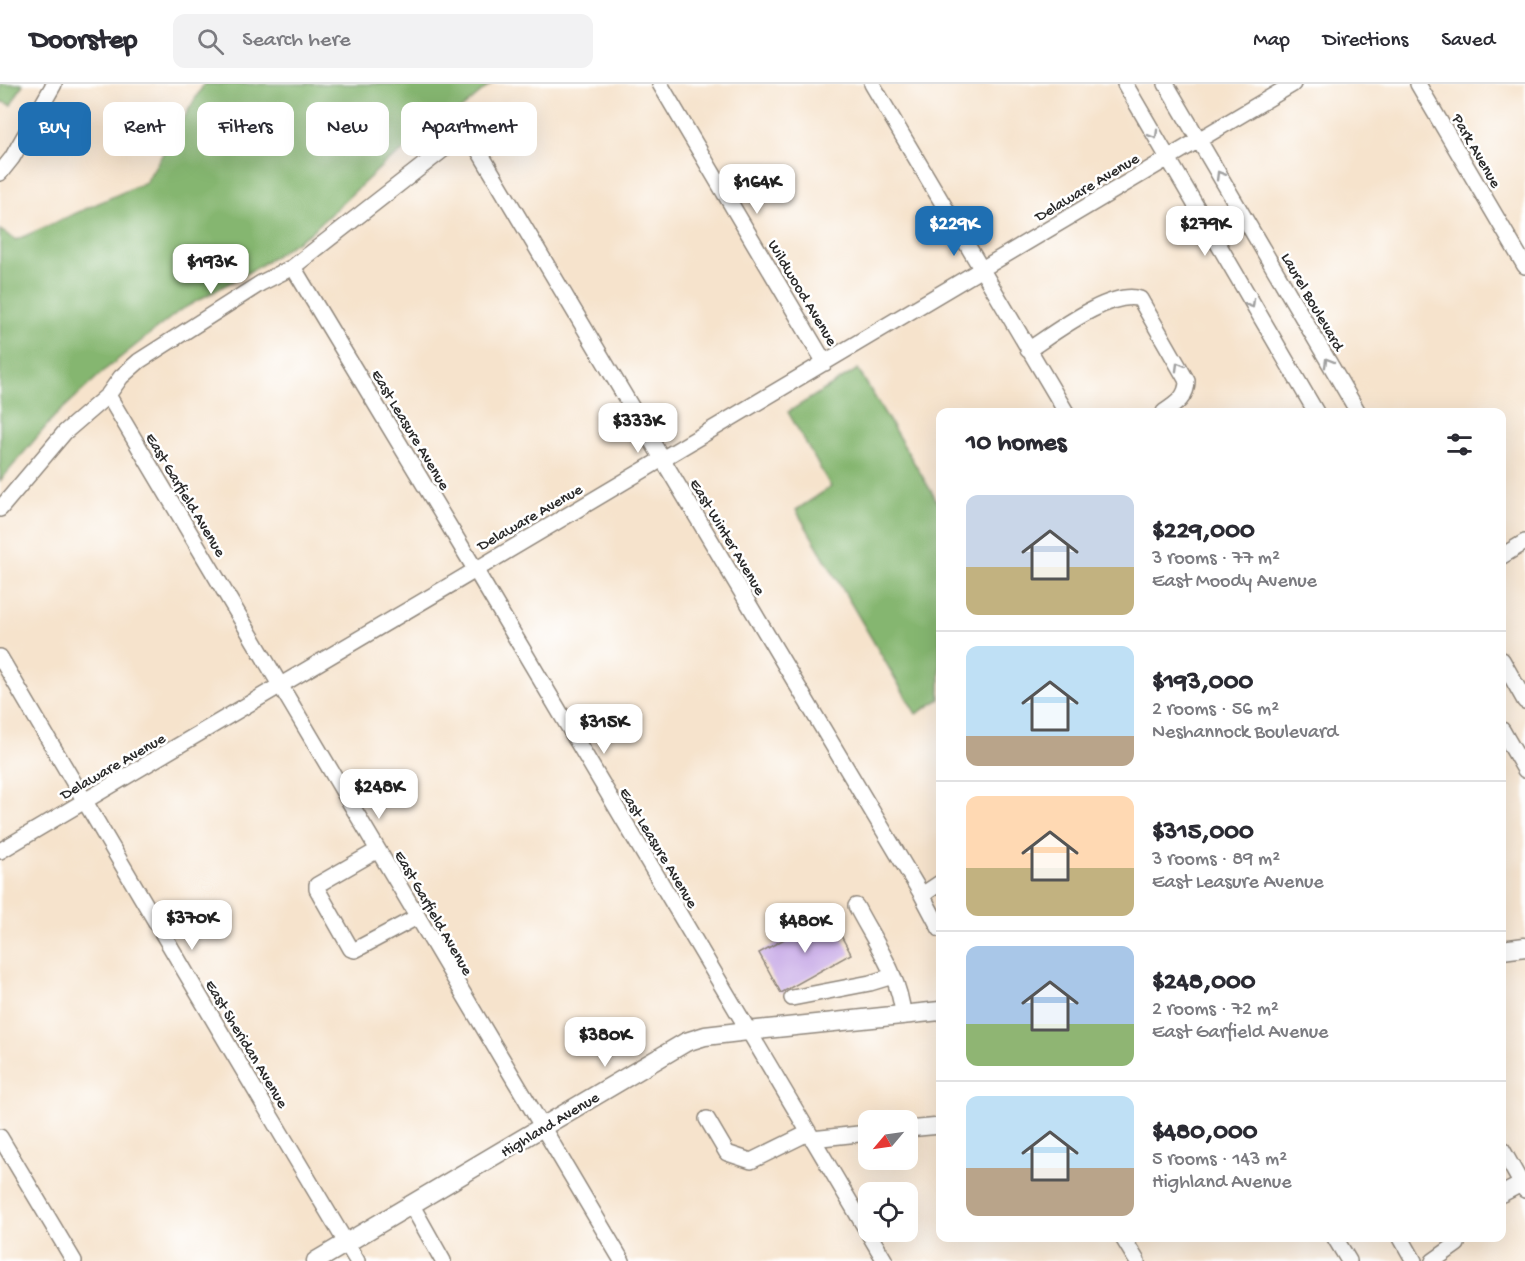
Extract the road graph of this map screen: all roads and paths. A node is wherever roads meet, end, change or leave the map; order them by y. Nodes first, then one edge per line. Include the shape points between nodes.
1 (54, 84) edge
2 (660, 84) edge
3 (872, 84) edge
4 (1125, 84) edge
5 (1166, 84) edge
6 (1293, 84) edge
7 (1418, 84) edge
8 (1199, 140) junction
9 (1168, 158) junction
10 (0, 172) edge
11 (1525, 266) edge
12 (293, 267) junction
13 (981, 270) junction
14 (1028, 350) junction
15 (825, 363) junction
16 (108, 395) junction
17 (1064, 408) edge
18 (1169, 408) edge
19 (1314, 408) edge
20 (1356, 408) edge
21 (662, 459) junction
22 (0, 509) edge
23 (1525, 542) edge
24 (1506, 554) edge
25 (475, 569) junction
26 (0, 657) edge
27 (1506, 667) edge
28 (279, 686) junction
29 (1525, 701) edge
30 (1506, 737) edge
31 (1525, 770) edge
32 (86, 801) junction
33 (378, 850) junction
34 (0, 851) edge
35 (936, 886) edge
36 (922, 895) junction
37 (856, 906) dead end
38 (417, 916) junction
39 (936, 921) edge
40 (1525, 947) edge
41 (1506, 949) edge
42 (893, 976) junction
43 (792, 998) dead end
44 (936, 1011) edge
45 (903, 1015) junction
46 (748, 1031) junction
47 (707, 1119) dead end
48 (936, 1126) edge
49 (542, 1127) junction
50 (918, 1128) edge
51 (858, 1134) edge
52 (810, 1136) junction
53 (0, 1137) edge
54 (1506, 1156) edge
55 (1523, 1187) edge
56 (1506, 1193) edge
57 (411, 1204) junction
58 (1125, 1242) edge
59 (1337, 1242) edge
60 (1403, 1242) edge
61 (1456, 1242) edge
62 (347, 1243) junction
63 (74, 1261) edge
64 (316, 1261) edge
65 (357, 1261) edge
66 (443, 1261) edge
67 (622, 1261) edge
68 (885, 1261) edge
69 (1137, 1261) edge
70 (1349, 1261) edge
71 (1414, 1261) edge
72 (1433, 1261) edge

1 - 10 street
2 - 15 street, Wildwood Avenue
3 - 13 street
4 -> 9 street
5 - 8 street, Laurel Boulevard
6 - 8 street, Delaware Avenue
7 - 11 street, Park Avenue
8 - 9 street, Delaware Avenue
20 -> 8 street, Laurel Boulevard
9 - 13 street, Delaware Avenue
9 -> 19 street
12 - 16 street via 243,294 139,361
12 - 21 street, East Winter Avenue via 467,131
12 - 25 street, East Leasure Avenue
13 - 14 street
13 - 15 street, Delaware Avenue
14 - 17 street
18 -> 14 street via 1183,397 1187,381 1140,299 1102,303
15 - 21 street, Delaware Avenue
16 - 22 street via 65,432
16 - 28 street, East Garfield Avenue
21 - 25 street, Delaware Avenue
21 - 36 street, East Winter Avenue
23 - 24 street
25 - 28 street, Delaware Avenue
25 - 46 street, East Leasure Avenue
26 - 32 street, East Sheridan Avenue
27 - 29 street
28 - 32 street, Delaware Avenue
28 - 33 street, East Garfield Avenue
30 - 31 street
32 - 34 street, Delaware Avenue
32 - 62 street, East Sheridan Avenue
33 - 38 street, East Garfield Avenue
33 - 38 street via 317,885 351,949
35 - 36 street
36 - 39 street, East Winter Avenue
37 - 42 street
38 - 49 street, East Garfield Avenue
40 - 41 main road
42 - 43 street
42 - 45 street
44 - 45 main road, Highland Avenue
45 - 46 main road, Highland Avenue
46 - 49 main road, Highland Avenue via 686,1042
46 - 52 street, East Leasure Avenue
47 - 52 street via 727,1153 751,1161
48 - 50 street
49 - 57 main road, Highland Avenue
49 - 67 street, East Garfield Avenue
51 - 52 street
52 - 68 street, East Leasure Avenue
53 - 63 street
54 - 55 street
55 - 56 street
57 - 62 main road, Highland Avenue
57 - 66 street
58 - 69 street
59 - 70 street
60 - 71 street
61 - 72 street
62 - 64 main road, Highland Avenue
62 - 65 street, East Sheridan Avenue

